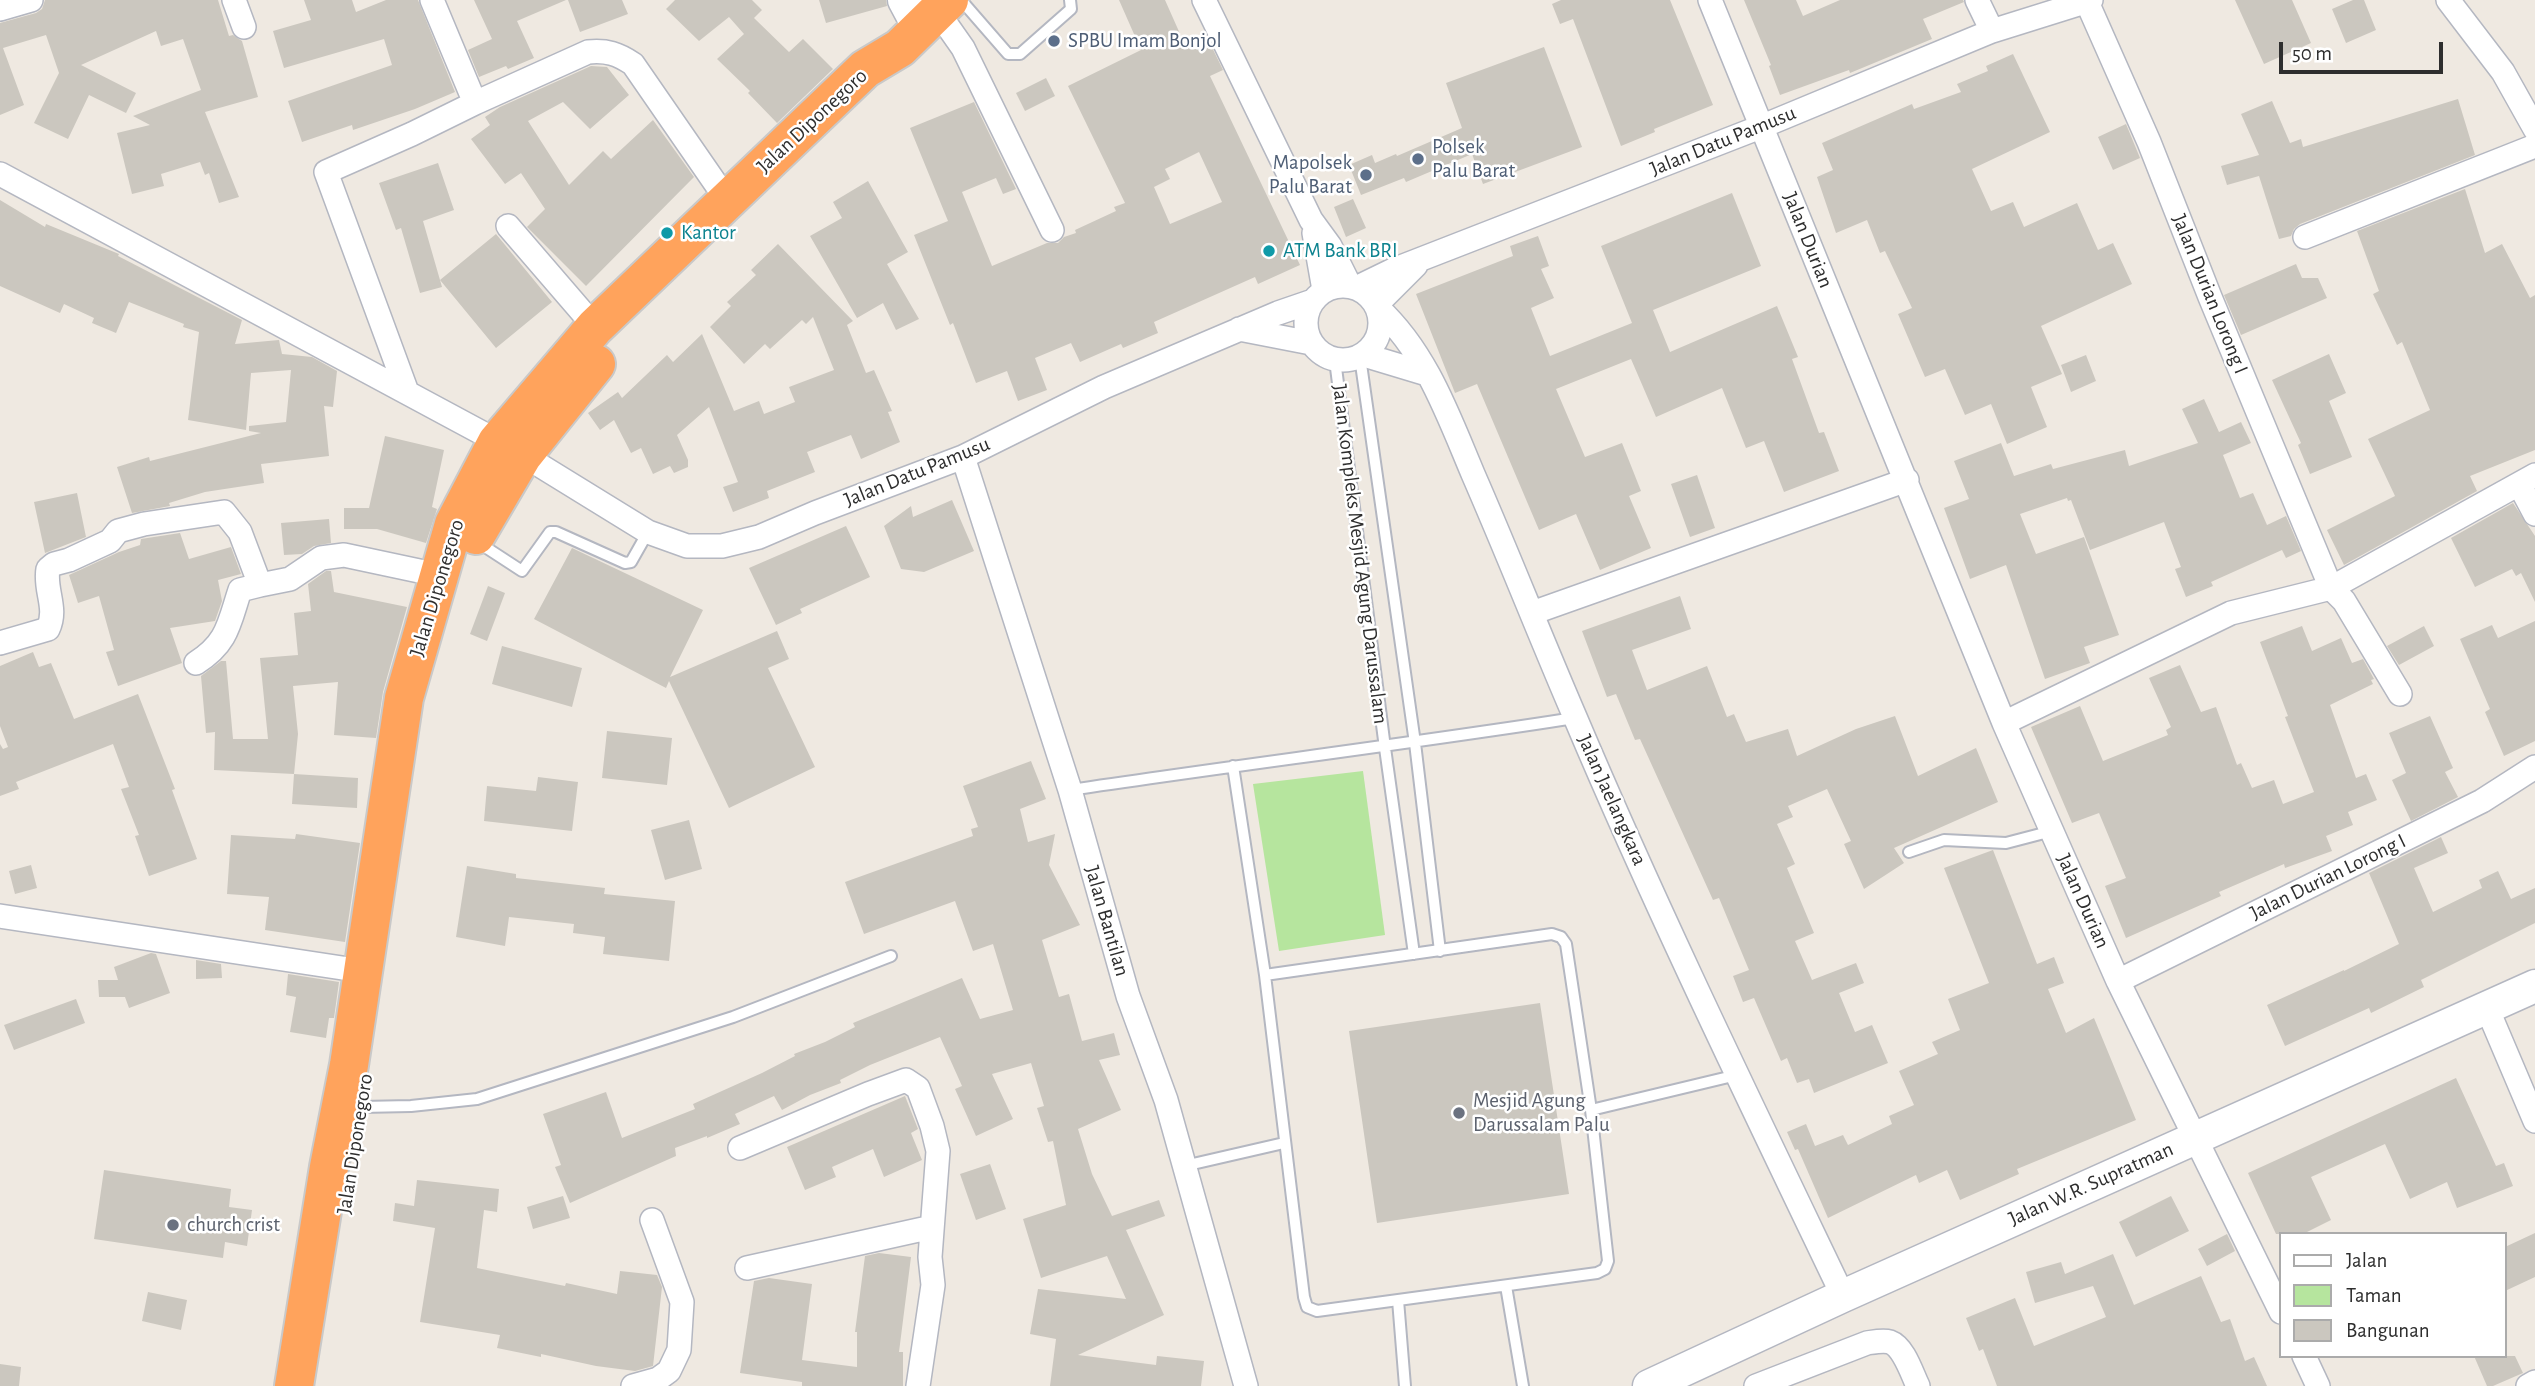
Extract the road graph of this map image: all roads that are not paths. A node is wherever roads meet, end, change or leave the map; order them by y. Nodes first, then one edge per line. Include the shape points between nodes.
1 (31, 0) edge
2 (234, 0) edge
3 (432, 0) edge
4 (1070, 0) edge
5 (1204, 0) edge
6 (1710, 0) edge
7 (1978, 0) edge
8 (2448, 0) edge
9 (2089, 1) edge
10 (0, 9) edge
11 (928, 15) edge
12 (244, 27) dead end
13 (1992, 32) junction
14 (475, 103) junction
15 (1763, 126) junction
16 (2535, 129) edge
17 (2535, 146) edge
18 (0, 174) edge
19 (727, 200) junction
20 (1311, 220) junction
21 (508, 226) dead end
22 (1052, 230) dead end
23 (2305, 237) dead end
24 (1421, 260) junction
25 (1353, 287) junction
26 (1319, 295) junction
27 (1377, 307) junction
28 (595, 327) junction
29 (1239, 329) junction
30 (1311, 343) junction
31 (1362, 356) junction
32 (1335, 360) junction
33 (1427, 374) junction
34 (407, 392) junction
35 (510, 449) junction
36 (962, 457) junction
37 (1907, 480) junction
38 (2527, 480) edge
39 (2535, 514) edge
40 (648, 532) junction
41 (474, 540) junction
42 (438, 575) junction
43 (260, 585) junction
44 (2331, 588) junction
45 (1532, 613) junction
46 (0, 643) edge
47 (196, 663) dead end
48 (2400, 694) dead end
49 (1575, 718) junction
50 (2004, 723) junction
51 (1415, 743) junction
52 (1385, 748) junction
53 (1233, 766) junction
54 (2535, 766) edge
55 (1070, 790) junction
56 (2052, 831) junction
57 (1909, 852) dead end
58 (0, 916) edge
59 (1440, 951) junction
60 (1415, 954) junction
61 (891, 956) dead end
62 (362, 971) junction
63 (1265, 975) junction
64 (2118, 981) junction
65 (2535, 986) edge
66 (2487, 1008) junction
67 (1737, 1075) junction
68 (361, 1107) junction
69 (1591, 1110) junction
70 (2535, 1121) edge
71 (2194, 1138) junction
72 (1284, 1143) junction
73 (740, 1148) dead end
74 (1184, 1166) junction
75 (652, 1220) dead end
76 (932, 1227) junction
77 (747, 1268) dead end
78 (1506, 1286) junction
79 (1843, 1296) junction
80 (1398, 1300) junction
81 (2280, 1310) edge
82 (2305, 1358) edge
83 (2535, 1382) edge
84 (294, 1386) edge
85 (320, 1386) edge
86 (633, 1386) edge
87 (918, 1386) edge
88 (1246, 1386) edge
89 (1405, 1386) edge
90 (1523, 1386) edge
91 (1649, 1386) edge
92 (1756, 1386) edge
93 (1918, 1386) edge
94 (2318, 1386) edge
95 (2528, 1386) edge

1 - 10 street
2 - 12 street
3 - 14 street
4 - 11 lane via 1071,9 1020,54 1008,54
5 - 20 street
6 - 15 street, Jalan Durian
7 - 13 street
8 - 16 street via 2503,72
9 - 13 street, Jalan Datu Pamusu
9 - 44 street, Jalan Durian Lorong I
11 - 19 highway, Jalan Diponegoro
11 - 22 street via 963,48
11 - 35 highway, Jalan Diponegoro via 879,88
13 - 15 street, Jalan Datu Pamusu
14 - 19 street via 589,51 620,55 633,64
14 - 34 street via 326,172
15 - 24 street, Jalan Datu Pamusu
15 - 37 street, Jalan Durian
17 - 23 street
18 - 34 street, Jalan Datu Pamusu
19 - 28 highway, Jalan Diponegoro
20 - 25 street
20 - 26 street
21 - 28 street
24 - 25 street, Jalan Datu Pamusu
24 - 27 street
25 - 26 street via 1337,286
25 - 27 street
26 - 29 street, Jalan Datu Pamusu
26 - 30 street via 1307,314
27 - 31 street via 1381,326 1376,342
27 - 33 street, Jalan Jaelangkara via 1396,325
28 - 35 highway, Jalan Diponegoro
29 - 30 street
29 - 36 street, Jalan Datu Pamusu via 1104,387
30 - 32 street
31 - 32 street
31 - 33 street
31 - 51 lane
32 - 52 lane, Jalan Kompleks Mesjid Agung Darussalam
33 - 45 street, Jalan Jaelangkara
34 - 35 street, Jalan Datu Pamusu
35 - 40 street, Jalan Datu Pamusu
35 - 41 highway, Jalan Diponegoro via 495,500
35 - 42 highway, Jalan Diponegoro via 454,524
36 - 40 street, Jalan Datu Pamusu via 759,537 722,546 687,545
36 - 55 street, Jalan Bantilan
37 - 45 street
37 - 50 street, Jalan Durian
38 - 39 street
38 - 44 street
40 - 41 lane via 631,562 625,564 550,532 522,571
41 - 68 highway, Jalan Diponegoro via 443,628
42 - 43 street via 344,555 321,558 290,579
42 - 62 highway, Jalan Diponegoro via 404,698
43 - 46 street via 240,532 224,512 144,524 118,531 110,541 54,564 48,569 52,620 47,629
43 - 47 street via 240,590 227,633
44 - 48 street, Jalan Durian Lorong I via 2344,601
44 - 50 street via 2231,614
45 - 49 street, Jalan Jaelangkara
49 - 51 lane, Jalan Kompleks Mesjid Agung Darussalam
49 - 67 street, Jalan Jaelangkara
50 - 56 street, Jalan Durian
51 - 52 lane, Jalan Kompleks Mesjid Agung Darussalam
51 - 59 lane
52 - 53 lane, Jalan Kompleks Mesjid Agung Darussalam
52 - 60 lane, Jalan Kompleks Mesjid Agung Darussalam
53 - 55 lane, Jalan Kompleks Mesjid Agung Darussalam
53 - 63 lane
54 - 64 street, Jalan Durian Lorong I via 2482,801
55 - 74 street, Jalan Bantilan via 1128,996 1166,1100
56 - 57 lane via 2006,843 1944,840
56 - 64 street, Jalan Durian
58 - 62 street
59 - 60 lane
59 - 69 lane via 1552,934 1561,937 1566,944
60 - 63 lane
61 - 68 lane via 733,1017 477,1099
62 - 84 highway, Jalan Diponegoro
63 - 72 lane
64 - 71 street, Jalan Durian
65 - 66 street, Jalan W.R. Supratman
66 - 70 street
66 - 71 street, Jalan W.R. Supratman
67 - 69 lane
67 - 79 street, Jalan Jaelangkara
68 - 85 highway, Jalan Diponegoro
69 - 78 lane via 1608,1261 1605,1269
71 - 79 street, Jalan W.R. Supratman
71 - 81 street, Jalan Durian
72 - 74 lane
72 - 80 lane via 1307,1307 1317,1311
73 - 76 street via 906,1080 918,1088 938,1150
74 - 88 street, Jalan Bantilan
75 - 86 street via 682,1302 679,1350 669,1371 658,1380
76 - 77 street
76 - 87 street via 933,1285
78 - 80 lane
78 - 90 lane
79 - 91 street, Jalan W.R. Supratman
80 - 89 lane
82 - 94 street
83 - 95 street
92 - 93 street via 1881,1341 1900,1349

